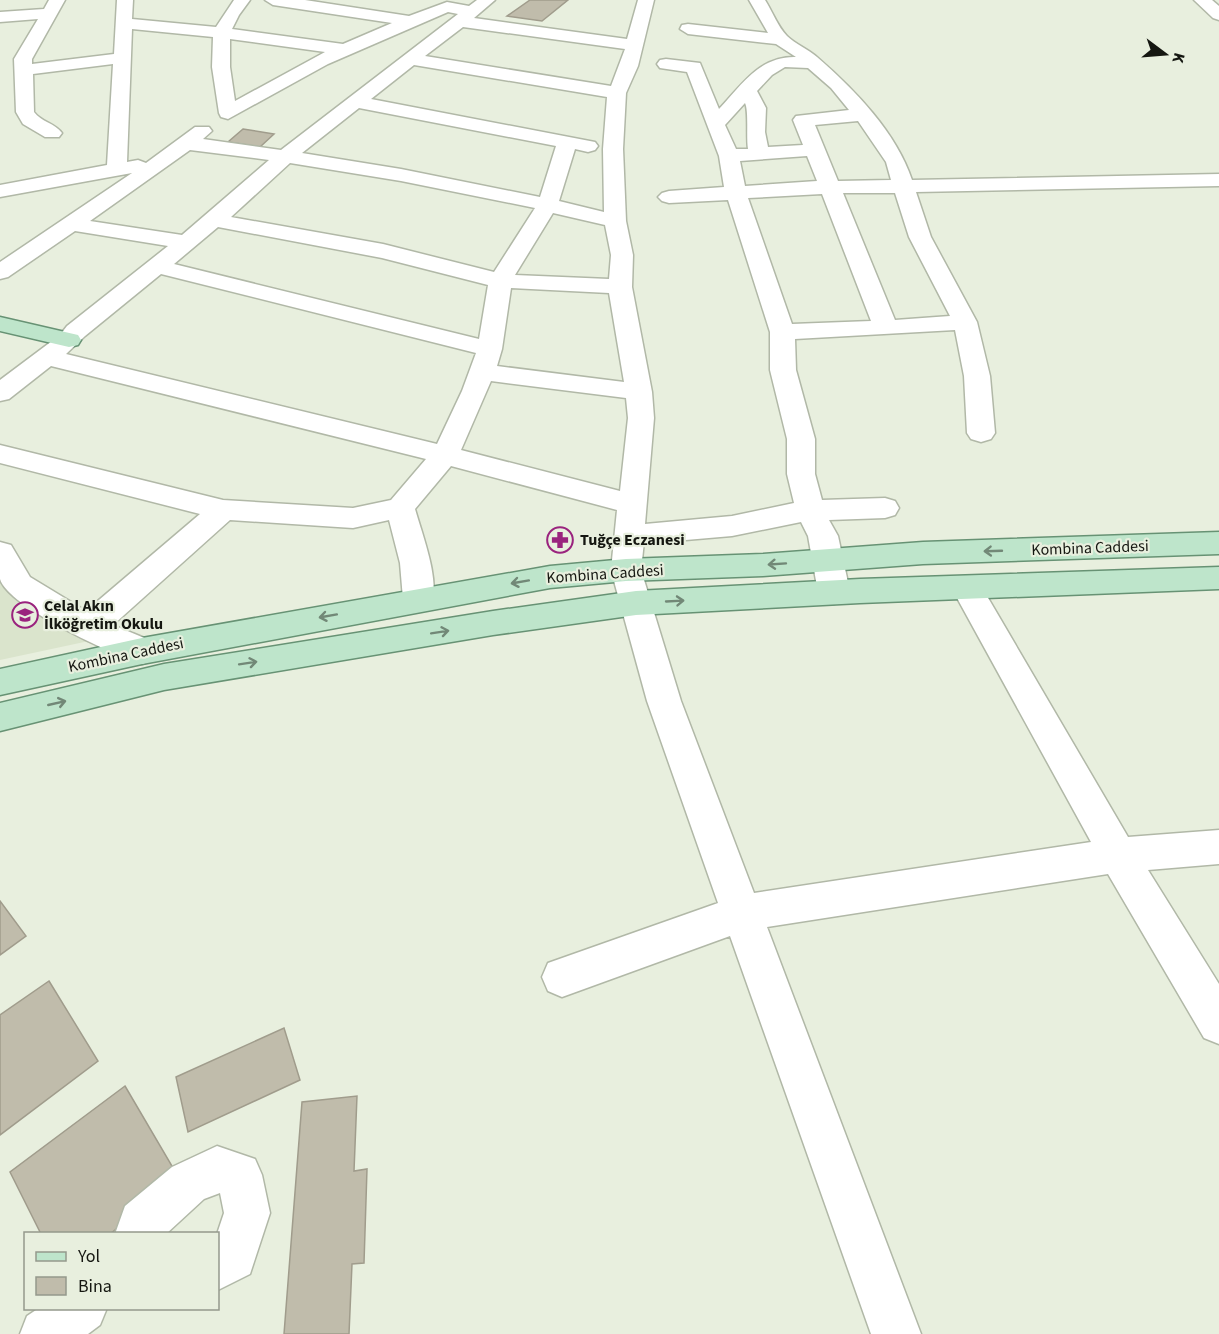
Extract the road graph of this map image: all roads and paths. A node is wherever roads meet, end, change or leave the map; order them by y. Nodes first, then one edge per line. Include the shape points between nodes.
1 (125, 0) edge
2 (242, 0) edge
3 (273, 0) edge
4 (646, 0) edge
5 (757, 0) edge
6 (1202, 0) edge
7 (53, 6) edge
8 (464, 8) edge
9 (7, 11) edge
10 (1219, 15) edge
11 (411, 21) junction
12 (126, 24) junction
13 (688, 29) dead end
14 (221, 34) junction
15 (780, 39) junction
16 (633, 45) junction
17 (346, 50) junction
18 (123, 58) junction
19 (410, 59) junction
20 (813, 63) junction
21 (666, 64) dead end
22 (23, 70) junction
23 (747, 90) junction
24 (617, 93) junction
25 (355, 102) junction
26 (228, 113) junction
27 (863, 115) junction
28 (715, 124) junction
29 (52, 133) dead end
30 (184, 143) junction
31 (567, 143) junction
32 (613, 150) junction
33 (813, 150) junction
34 (759, 155) junction
35 (286, 156) junction
36 (729, 156) junction
37 (161, 162) junction
38 (117, 170) junction
39 (1219, 180) edge
40 (904, 186) junction
41 (828, 187) junction
42 (0, 191) edge
43 (736, 193) junction
44 (669, 197) dead end
45 (548, 204) junction
46 (214, 220) junction
47 (615, 221) junction
48 (69, 224) junction
49 (185, 242) junction
50 (155, 266) junction
51 (0, 272) edge
52 (500, 281) junction
53 (620, 287) junction
54 (964, 322) junction
55 (0, 324) edge
56 (886, 328) junction
57 (782, 332) junction
58 (69, 340) junction
59 (46, 357) junction
60 (486, 361) junction
61 (639, 392) junction
62 (0, 393) edge
63 (981, 433) dead end
64 (0, 454) edge
65 (445, 454) junction
66 (633, 504) junction
67 (400, 508) junction
68 (885, 508) dead end
69 (223, 510) junction
70 (810, 510) junction
71 (651, 533) dead end
72 (1219, 543) edge
73 (0, 553) edge
74 (827, 561) junction
75 (626, 570) junction
76 (1219, 578) edge
77 (966, 587) junction
78 (834, 592) junction
79 (419, 599) junction
80 (636, 603) junction
81 (88, 628) junction
82 (142, 651) junction
83 (0, 682) edge
84 (0, 717) edge
85 (1219, 847) edge
86 (1118, 855) junction
87 (742, 913) junction
88 (562, 977) dead end
89 (1219, 1023) edge
90 (139, 1232) edge
91 (219, 1265) edge
92 (79, 1310) edge
93 (45, 1334) edge
94 (896, 1334) edge

1 - 12 street
2 - 14 street via 231,12
3 - 11 street
4 - 16 street
5 - 15 street
6 - 10 street
7 - 9 street
7 - 22 street via 23,59
8 - 11 street
8 - 16 street
8 - 19 street
11 - 17 street
12 - 14 street
12 - 18 street
13 - 15 street
14 - 17 street
14 - 26 street
15 - 20 street
16 - 24 street
17 - 26 street
18 - 22 street
18 - 38 street
19 - 24 street
19 - 25 street
20 - 23 street via 781,62
20 - 27 street
21 - 28 street via 694,67
22 - 29 street via 25,112 30,120
23 - 28 street
23 - 34 street via 757,108 754,132
24 - 32 street
25 - 31 street
25 - 35 street
26 - 30 street
27 - 33 street via 803,120
27 - 40 street via 896,162
28 - 36 street
30 - 35 street
30 - 37 street
31 - 32 street
31 - 45 street
32 - 47 street
33 - 34 street
33 - 41 street
34 - 36 street
35 - 45 street
35 - 46 street
36 - 43 street
37 - 38 street
37 - 48 street
38 - 42 street
39 - 40 street
40 - 41 street
40 - 54 street via 920,237
41 - 43 street
41 - 56 street
43 - 44 street
43 - 57 street
45 - 47 street
45 - 52 street
46 - 49 street
46 - 52 street via 383,251
47 - 53 street via 622,255
48 - 49 street
48 - 51 street
49 - 50 street
50 - 58 street
50 - 60 street
52 - 53 street
52 - 60 street
53 - 61 street
54 - 56 street
54 - 63 street via 977,376
55 - 58 main road
56 - 57 street
57 - 70 street via 783,370 801,439 801,474
58 - 59 street
59 - 62 street
59 - 65 street
60 - 61 street
60 - 65 street
61 - 66 street via 641,418
64 - 69 street
65 - 66 street
65 - 67 street
66 - 75 street
67 - 69 street via 353,518
67 - 79 street via 416,563
68 - 70 street
69 - 81 street
70 - 71 street via 732,526
70 - 74 street via 824,536
72 -> 74 main road, Kombina Caddesi via 923,553
73 - 81 street via 19,585
74 -> 75 main road, Kombina Caddesi
74 - 78 street
75 -> 79 main road, Kombina Caddesi via 550,577
75 - 80 street
76 - 77 main road, Kombina Caddesi
77 - 78 main road, Kombina Caddesi
77 - 86 street
80 -> 78 main road, Kombina Caddesi
79 -> 82 main road, Kombina Caddesi
84 -> 80 main road, Kombina Caddesi via 164,677
80 - 87 street via 664,700
81 - 82 street
82 - 83 main road, Kombina Caddesi
85 - 86 street
86 - 87 street
86 - 89 street
87 - 88 street
87 - 94 street
90 - 91 street via 142,1223 188,1183 217,1169 239,1175 247,1213 233,1257
92 - 93 street

